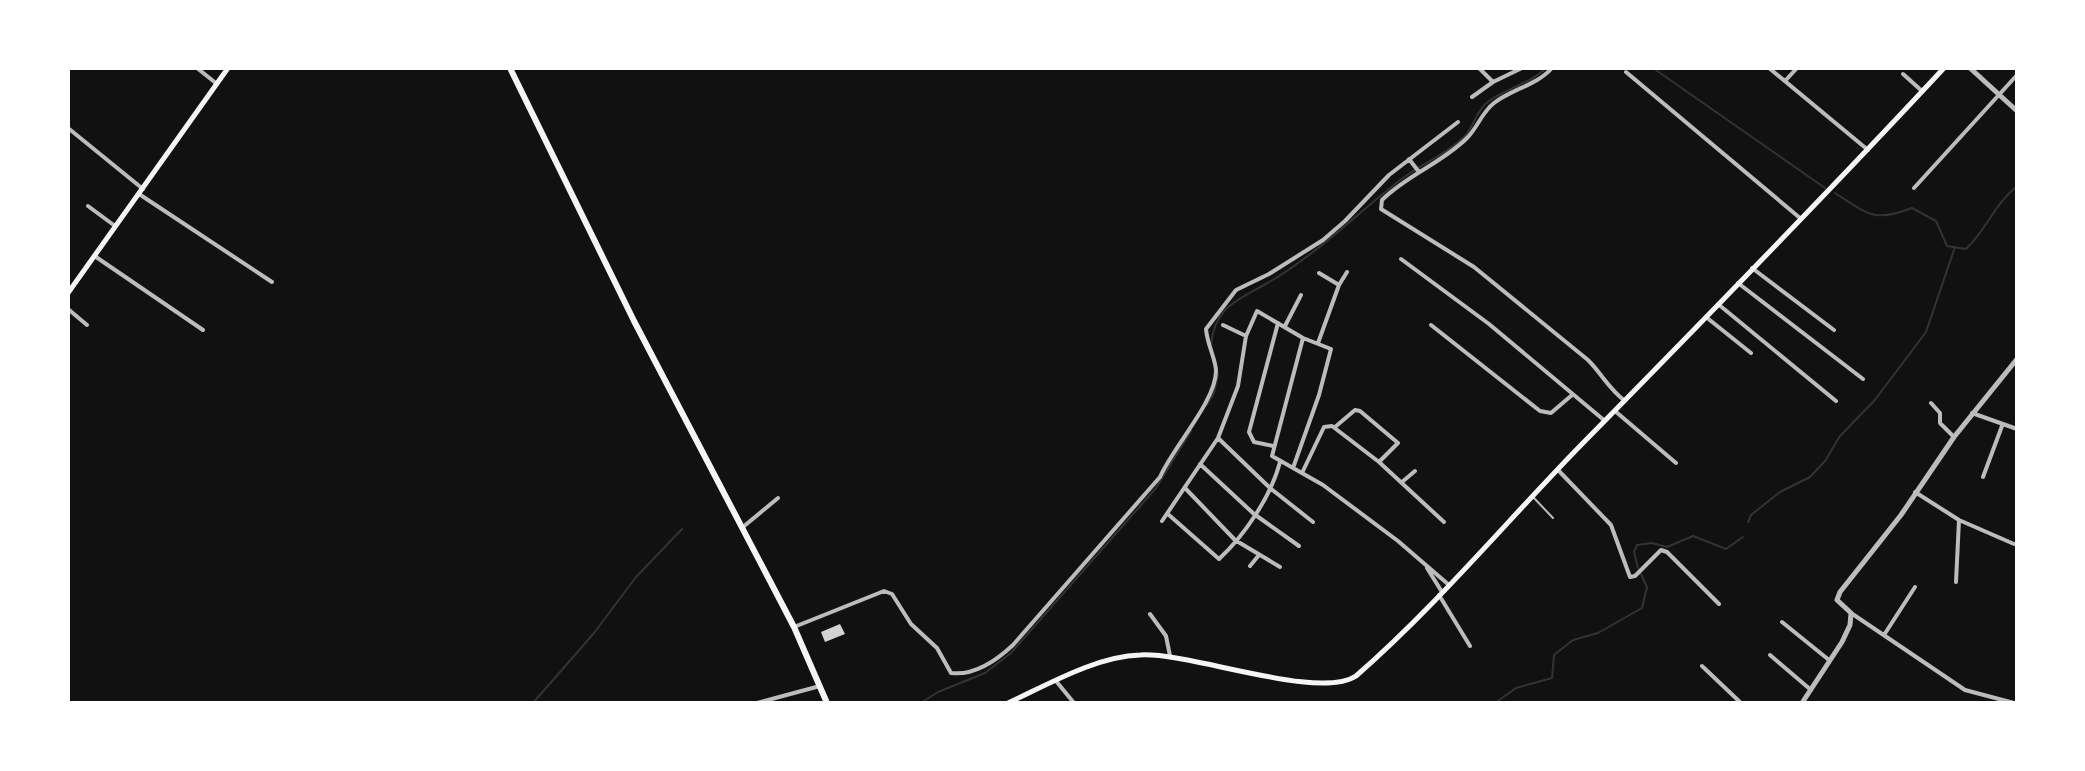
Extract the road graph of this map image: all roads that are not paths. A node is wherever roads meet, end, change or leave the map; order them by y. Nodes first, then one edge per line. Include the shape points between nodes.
1 (197, 68) edge
2 (228, 68) edge
3 (510, 68) edge
4 (1479, 68) edge
5 (1522, 68) edge
6 (1552, 68) edge
7 (1769, 68) edge
8 (1797, 68) edge
9 (1944, 68) edge
10 (1970, 68) edge
11 (1626, 72) dead end
12 (1903, 74) dead end
13 (2017, 75) edge
14 (1784, 81) junction
15 (1493, 82) junction
16 (217, 84) junction
17 (1922, 91) junction
18 (2000, 93) junction
19 (1472, 97) dead end
20 (2017, 111) edge
21 (1458, 122) dead end
22 (68, 128) edge
23 (1868, 150) junction
24 (1409, 159) junction
25 (1419, 172) junction
26 (1914, 188) dead end
27 (141, 192) junction
28 (88, 206) dead end
29 (1800, 218) junction
30 (116, 228) junction
31 (96, 257) junction
32 (1401, 259) dead end
33 (1752, 268) junction
34 (1347, 272) dead end
35 (1319, 273) dead end
36 (272, 282) dead end
37 (1738, 283) junction
38 (1339, 285) junction
39 (69, 289) edge
40 (1301, 295) dead end
41 (1718, 304) junction
42 (68, 309) edge
43 (1706, 317) junction
44 (1278, 322) junction
45 (87, 325) dead end
46 (1223, 325) dead end
47 (1431, 325) dead end
48 (1285, 326) junction
49 (203, 330) dead end
50 (1834, 330) dead end
51 (1246, 336) junction
52 (1303, 338) junction
53 (1318, 343) junction
54 (1751, 353) dead end
55 (2017, 359) edge
56 (1863, 379) dead end
57 (1572, 395) junction
58 (1625, 401) junction
59 (1836, 401) dead end
60 (1931, 403) dead end
61 (1615, 411) junction
62 (1972, 413) junction
63 (1605, 421) junction
64 (2002, 426) junction
65 (1335, 427) junction
66 (2017, 429) edge
67 (1954, 437) junction
68 (1218, 438) junction
69 (1273, 446) junction
70 (1280, 462) junction
71 (1379, 462) junction
72 (1676, 463) dead end
73 (1200, 464) junction
74 (1293, 468) junction
75 (1558, 470) junction
76 (1415, 471) dead end
77 (1302, 473) junction
78 (1983, 477) dead end
79 (1402, 482) junction
80 (1185, 488) junction
81 (1270, 488) junction
82 (1915, 492) junction
83 (1532, 496) junction
84 (778, 498) dead end
85 (1254, 514) junction
86 (1169, 515) junction
87 (1553, 518) dead end
88 (1959, 520) junction
89 (1162, 521) dead end
90 (1313, 522) dead end
91 (1444, 522) dead end
92 (741, 528) junction
93 (1235, 540) junction
94 (2014, 544) dead end
95 (1299, 546) dead end
96 (1259, 555) junction
97 (1250, 566) dead end
98 (1426, 566) junction
99 (1280, 567) dead end
100 (1956, 582) dead end
101 (1449, 585) junction
102 (1915, 587) dead end
103 (1441, 593) junction
104 (1719, 604) dead end
105 (1851, 613) junction
106 (1150, 614) dead end
107 (1782, 622) dead end
108 (794, 627) junction
109 (1884, 635) junction
110 (1470, 646) dead end
111 (1770, 655) dead end
112 (1170, 656) junction
113 (1829, 660) junction
114 (1702, 666) dead end
115 (1056, 681) junction
116 (820, 686) junction
117 (1811, 690) junction
118 (757, 703) edge
119 (827, 703) edge
120 (1008, 703) edge
121 (1074, 703) edge
122 (1741, 703) edge
123 (1802, 703) edge
124 (2014, 703) edge

1 - 16 street
2 - 16 main road
3 - 92 highway
4 - 15 street
5 - 15 street
6 - 25 street via 1491,105 1467,138
7 - 14 street
8 - 14 street
9 - 17 main road
10 - 18 street
11 - 29 street
12 - 17 street
13 - 18 street
14 - 23 street
15 - 19 street
16 - 27 main road
17 - 23 main road
18 - 20 street
18 - 26 street
21 - 24 street
22 - 27 street
23 - 29 main road
24 - 25 street
24 - 108 street via 1323,240 1236,290 1207,324 1215,381 1160,477 999,658 968,672 951,673 937,648 884,591
25 - 58 street via 1382,200 1382,211 1501,287 1588,360
27 - 30 main road
27 - 36 street
28 - 30 street
29 - 33 main road
30 - 31 main road
31 - 39 main road
31 - 49 street
32 - 57 street
33 - 37 main road
33 - 50 street
34 - 38 street
35 - 38 street
37 - 41 main road
37 - 56 street
38 - 53 street
40 - 48 street
41 - 43 main road
41 - 59 street
42 - 45 street
43 - 54 street
43 - 58 main road
44 - 48 street
44 - 51 street via 1257,311
44 - 69 street via 1249,432 1254,442
46 - 51 street
47 - 57 street via 1540,411 1551,413
48 - 52 street
51 - 68 street via 1238,386
52 - 53 street
52 - 69 street
53 - 74 street via 1331,353
55 - 62 street
57 - 63 street
58 - 61 main road
60 - 67 street
61 - 63 main road
61 - 72 street
62 - 64 street
62 - 67 street
63 - 75 main road
64 - 66 street
64 - 78 street
65 - 71 street
65 - 71 street via 1360,411 1398,443
65 - 77 street via 1324,427
67 - 82 street
68 - 73 street
68 - 81 street
69 - 70 street via 1271,455
70 - 74 street
70 - 81 street
71 - 79 street
73 - 80 street
73 - 85 street
74 - 77 street
75 - 83 main road
75 - 104 street via 1611,525 1630,577 1661,550
76 - 79 street
77 - 98 street
79 - 91 street
80 - 86 street
80 - 93 street
81 - 85 street
81 - 90 street
82 - 88 street
82 - 105 street via 1840,592 1837,600
83 - 87 lane
83 - 101 main road
84 - 92 street
85 - 93 street
85 - 95 street
86 - 89 street
86 - 93 street via 1217,558
88 - 94 street
88 - 100 street
92 - 108 highway
93 - 96 street
96 - 97 street
96 - 99 street
98 - 101 street
98 - 103 street
101 - 103 main road
102 - 109 street
103 - 110 street
103 - 112 main road via 1377,658 1342,683
105 - 109 street
105 - 113 street via 1849,629
106 - 112 street via 1166,636
107 - 113 street
108 - 116 highway
109 - 124 street via 1965,690
111 - 117 street
112 - 115 main road via 1129,656
113 - 117 street
114 - 122 street
115 - 120 main road
115 - 121 street
116 - 118 street
116 - 119 highway
117 - 123 street

